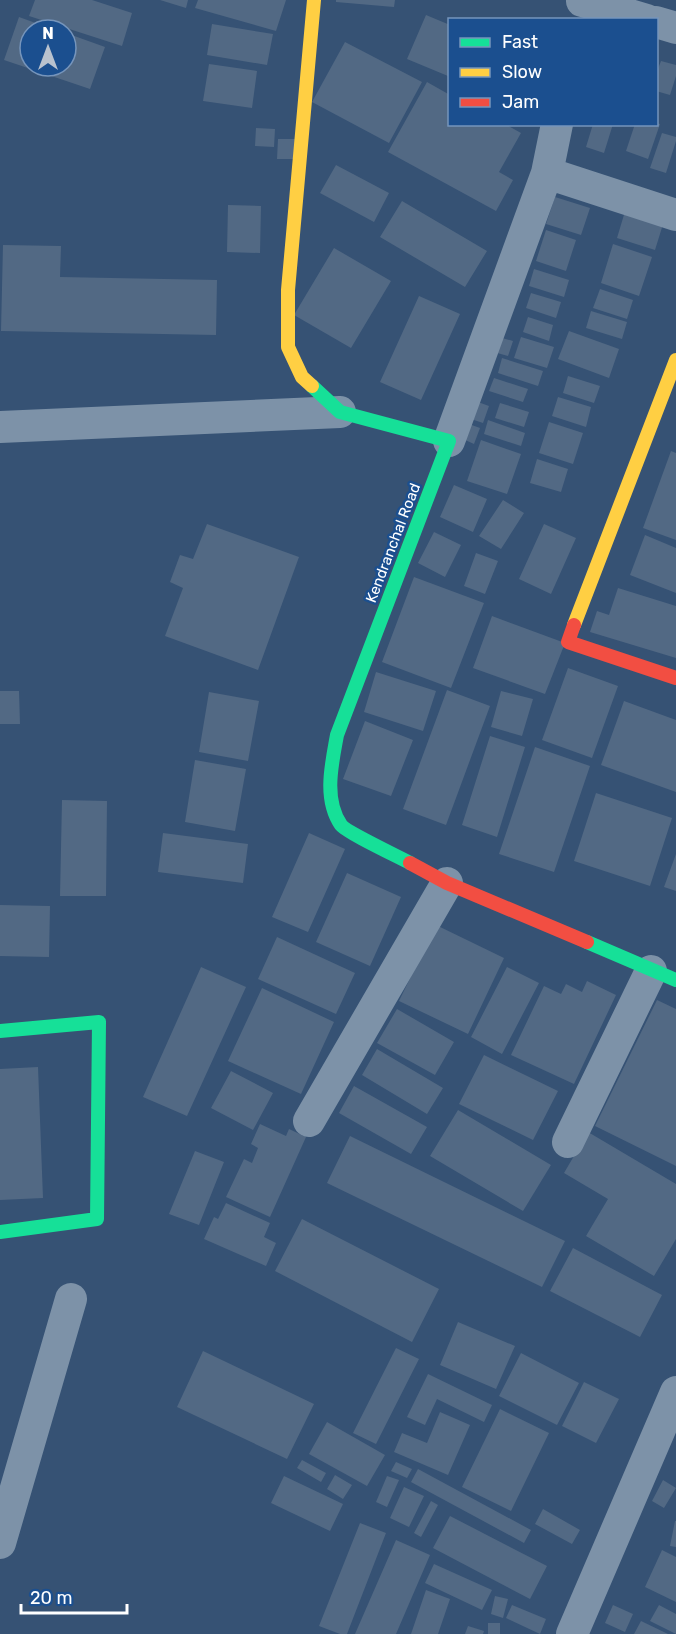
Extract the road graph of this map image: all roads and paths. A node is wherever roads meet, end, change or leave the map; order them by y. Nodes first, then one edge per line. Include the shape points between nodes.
1 (314, 0) edge
2 (581, 7) edge
3 (637, 18) edge
4 (658, 22) edge
5 (676, 28) edge
6 (557, 126) edge
7 (548, 173) junction
8 (676, 215) edge
9 (676, 360) edge
10 (340, 412) junction
11 (0, 428) edge
12 (449, 441) junction
13 (676, 678) edge
14 (447, 883) junction
15 (664, 976) edge
16 (0, 1031) edge
17 (309, 1121) dead end
18 (568, 1142) dead end
19 (0, 1232) edge
20 (71, 1299) dead end
21 (676, 1392) edge
22 (670, 1423) edge
23 (0, 1543) edge
24 (572, 1634) edge

1 - 10 street via 288,290 288,347 302,377
2 - 3 street
4 - 5 street
6 - 7 street
7 - 8 street
7 - 12 street
9 - 13 street via 568,642
10 - 11 street
10 - 12 street
12 - 14 street, Kendranchal Road via 337,735 330,779 333,806 342,827
14 - 15 street, Kendranchal Road
14 - 17 street
15 - 18 street
16 - 19 street via 99,1022 97,1219
20 - 23 street
21 - 22 street
22 - 24 street

